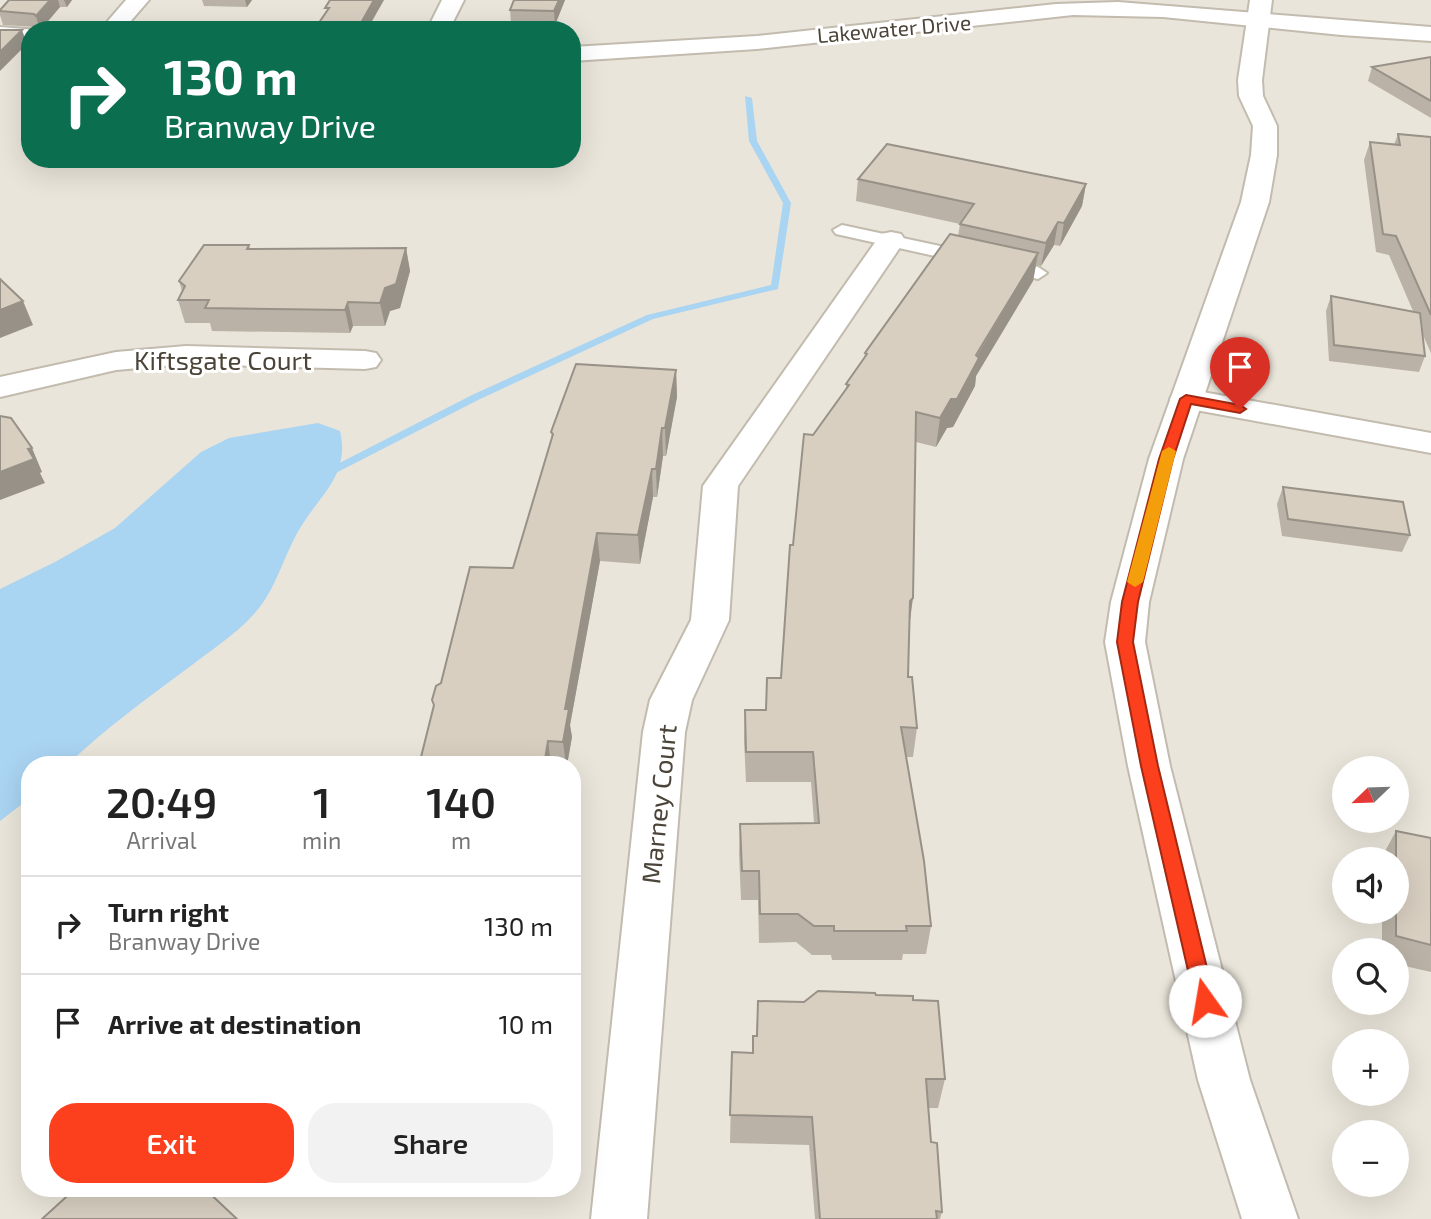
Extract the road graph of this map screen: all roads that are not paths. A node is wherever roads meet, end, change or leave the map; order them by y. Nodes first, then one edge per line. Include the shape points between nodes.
1 (138, 0) edge
2 (453, 0) edge
3 (1068, 5) edge
4 (1260, 9) edge
5 (119, 21) edge
6 (442, 21) edge
7 (0, 34) edge
8 (21, 34) edge
9 (1431, 34) edge
10 (581, 54) edge
11 (842, 230) dead end
12 (891, 240) junction
13 (1038, 273) edge
14 (365, 360) dead end
15 (0, 387) edge
16 (1186, 399) junction
17 (1431, 443) edge
18 (619, 1219) edge
19 (1270, 1219) edge

1 - 5 street
2 - 6 street
3 - 4 street, Lakewater Drive
3 - 10 street, Lakewater Drive via 937,24
4 - 9 street, Lakewater Drive via 1319,28
4 - 16 street via 1250,96 1265,125 1261,170 1243,243
7 - 8 street
11 - 12 lane
12 - 13 lane
12 - 18 street, Marney Court via 721,486 710,620 671,700 664,732
14 - 15 street, Kiftsgate Court via 186,355 116,361
16 - 17 street
16 - 19 street via 1130,602 1125,642 1149,766 1223,1080

